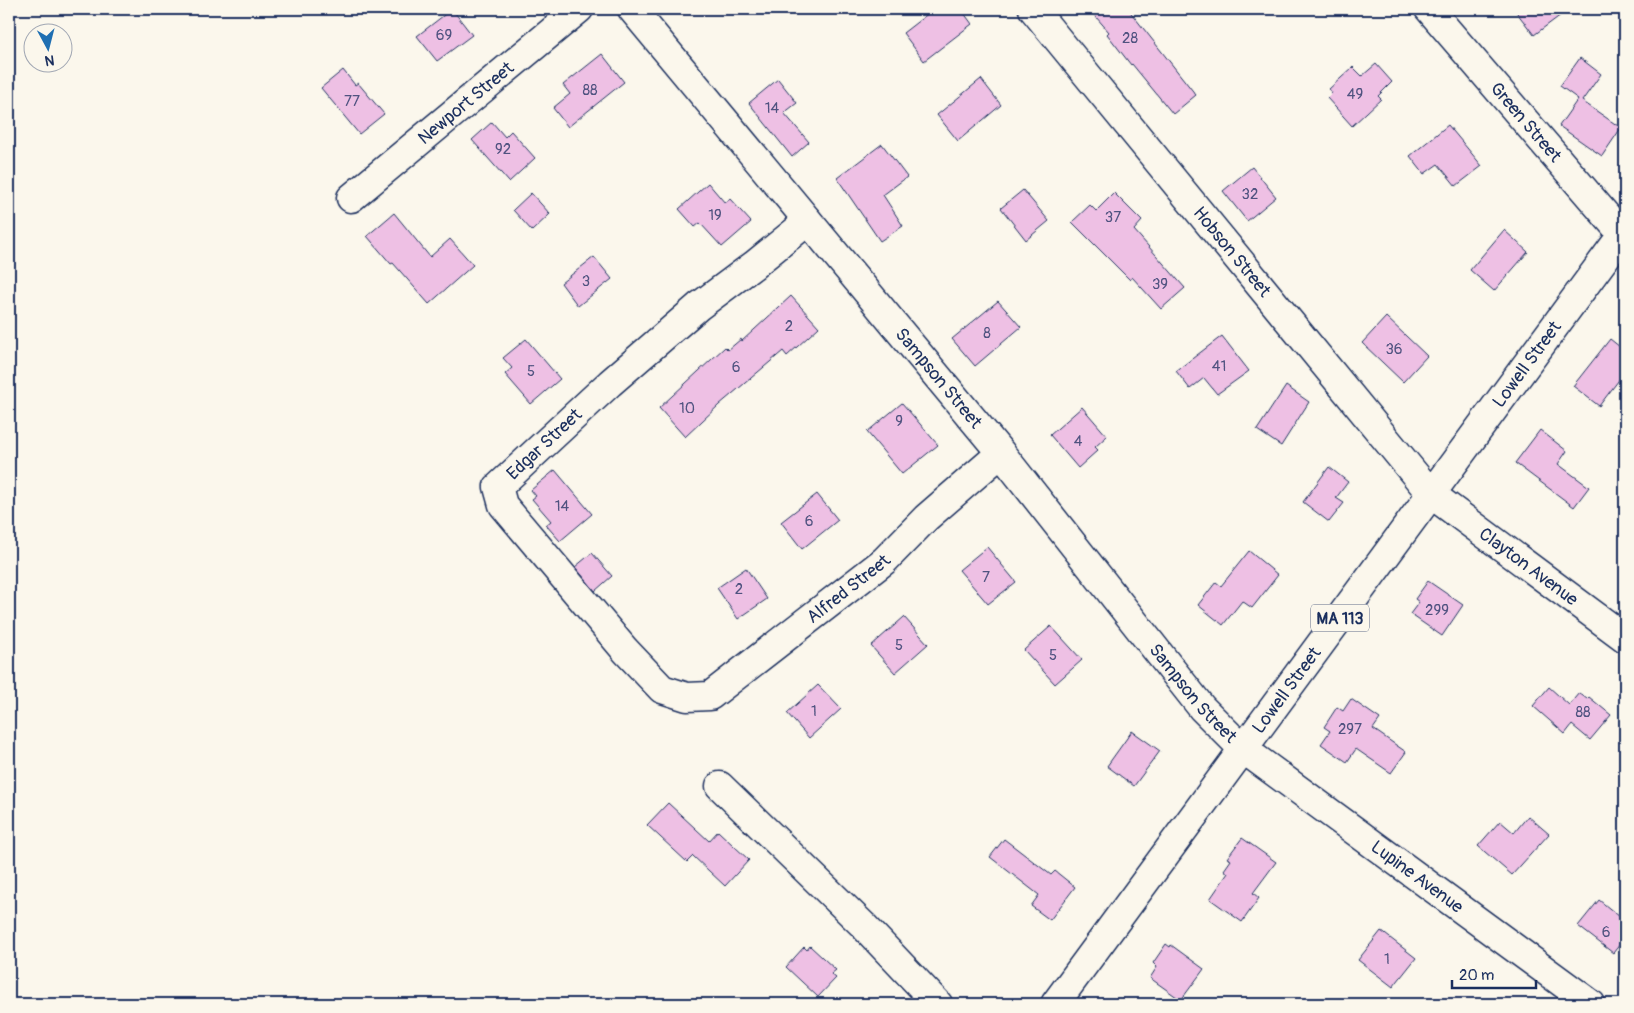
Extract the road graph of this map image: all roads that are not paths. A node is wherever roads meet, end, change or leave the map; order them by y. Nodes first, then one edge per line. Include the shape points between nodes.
1 (579, 9) edge
2 (632, 9) edge
3 (1033, 9) edge
4 (1429, 9) edge
5 (351, 198) dead end
6 (808, 221) junction
7 (1624, 233) edge
8 (1001, 453) junction
9 (1431, 494) junction
10 (1625, 638) edge
11 (680, 695) joint
12 (1243, 749) junction
13 (720, 786) dead end
14 (1060, 1002) edge
15 (938, 1004) edge
16 (1591, 1004) edge

1 - 5 street, Newport Street
2 - 6 street, Sampson Street
3 - 9 street, Hobson Street
4 - 7 street, Green Street
6 - 8 street, Sampson Street
6 - 11 street, Edgar Street via 699,306 498,487 503,505 625,650 662,689
7 - 9 street, Lowell Street / MA 113
8 - 11 street, Alfred Street via 926,518 884,561 710,696
8 - 12 street, Sampson Street via 1202,708
9 - 10 street, Clayton Avenue
9 - 12 street, Lowell Street / MA 113
12 - 14 street, Lowell Street / MA 113
12 - 16 street, Lupine Avenue
13 - 15 street

